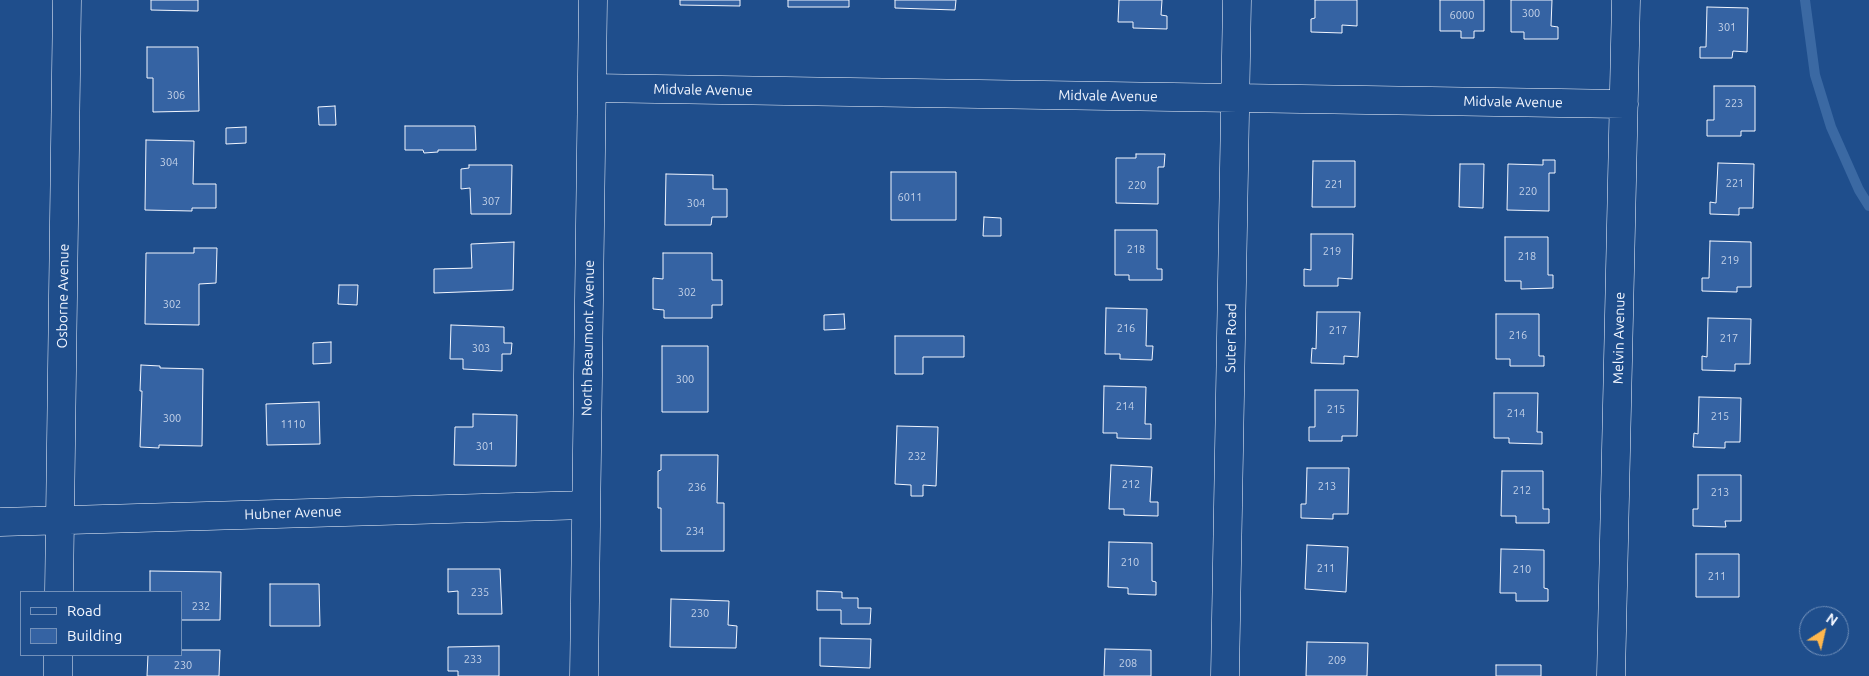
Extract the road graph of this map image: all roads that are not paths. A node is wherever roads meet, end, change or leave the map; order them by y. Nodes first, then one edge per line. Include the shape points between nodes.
1 (67, 0) edge
2 (593, 0) edge
3 (1237, 0) edge
4 (1626, 0) edge
5 (592, 88) junction
6 (1236, 98) junction
7 (1624, 104) junction
8 (586, 505) junction
9 (60, 520) junction
10 (0, 522) edge
11 (59, 591) edge
12 (58, 656) edge
13 (58, 676) edge
14 (584, 676) edge
15 (1225, 676) edge
16 (1611, 676) edge

1 - 9 street, Osborne Avenue
2 - 5 street, North Beaumont Avenue
3 - 6 street, Suter Road
4 - 7 street, Melvin Avenue
5 - 6 street, Midvale Avenue
5 - 8 street, North Beaumont Avenue
6 - 7 street, Midvale Avenue
6 - 15 street, Suter Road
7 - 16 street, Melvin Avenue
8 - 9 street, Hubner Avenue
8 - 14 street, North Beaumont Avenue
9 - 10 street, Hubner Avenue
9 - 11 street, Osborne Avenue
12 - 13 street

